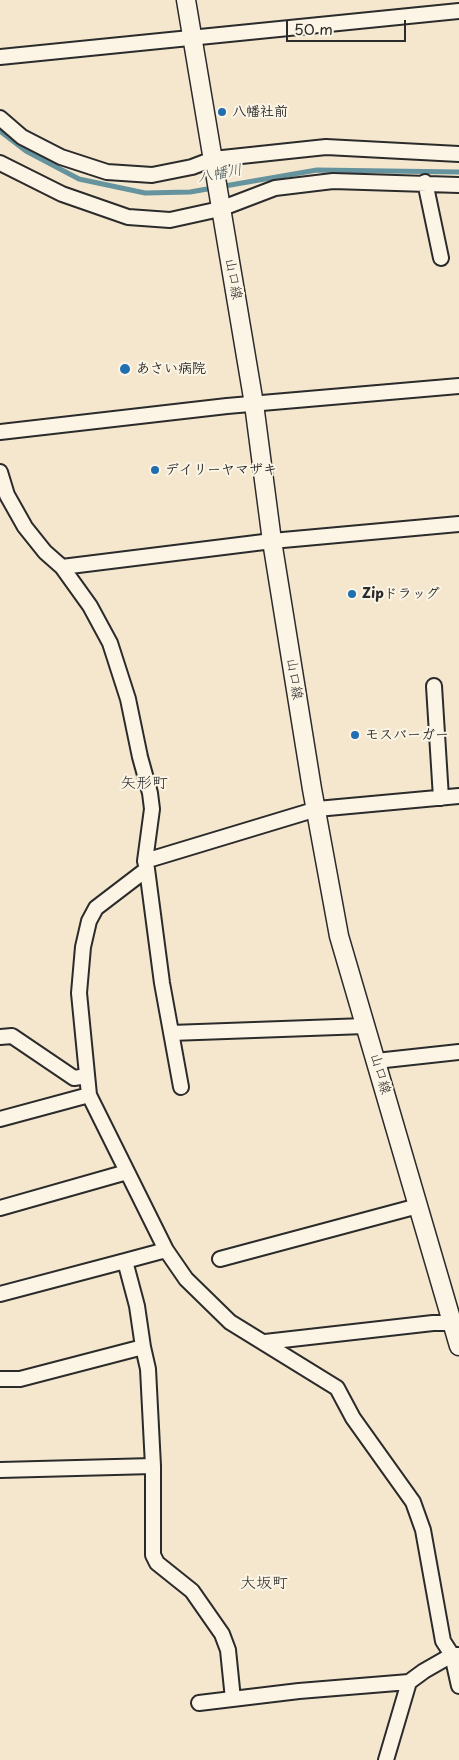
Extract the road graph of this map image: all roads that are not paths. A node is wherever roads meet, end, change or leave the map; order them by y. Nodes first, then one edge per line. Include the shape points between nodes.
1 (186, 0) edge
2 (459, 11) edge
3 (192, 38) junction
4 (0, 57) edge
5 (0, 118) edge
6 (459, 154) edge
7 (0, 163) edge
8 (214, 165) junction
9 (425, 182) junction
10 (459, 184) edge
11 (220, 205) junction
12 (441, 258) dead end
13 (459, 386) edge
14 (254, 404) junction
15 (0, 432) edge
16 (0, 472) edge
17 (459, 524) edge
18 (272, 541) junction
19 (62, 567) junction
20 (434, 686) dead end
21 (459, 796) edge
22 (441, 798) junction
23 (317, 809) junction
24 (146, 865) junction
25 (365, 1026) junction
26 (171, 1033) junction
27 (0, 1037) edge
28 (459, 1052) edge
29 (376, 1060) junction
30 (87, 1076) junction
31 (182, 1087) dead end
32 (89, 1095) junction
33 (0, 1119) edge
34 (127, 1172) junction
35 (418, 1206) junction
36 (0, 1208) edge
37 (166, 1250) junction
38 (220, 1259) dead end
39 (125, 1261) junction
40 (0, 1294) edge
41 (456, 1323) edge
42 (265, 1342) junction
43 (459, 1346) edge
44 (143, 1347) junction
45 (0, 1379) edge
46 (153, 1466) junction
47 (0, 1470) edge
48 (456, 1655) edge
49 (409, 1682) junction
50 (459, 1686) edge
51 (233, 1698) junction
52 (200, 1703) dead end
53 (386, 1760) edge

1 - 3 street, 山口線
2 - 3 street
3 - 4 street
3 - 8 street, 山口線
5 - 8 street via 22,137 61,156 107,172 152,175
6 - 8 street via 326,146
7 - 11 street via 62,194 128,217 170,220
8 - 11 street, 山口線
9 - 10 street
9 - 11 street via 333,181 275,188
9 - 12 street
11 - 14 street, 山口線
13 - 14 street
14 - 15 street
14 - 18 street, 山口線
16 - 19 street via 7,495 25,527
17 - 18 street
18 - 19 street
18 - 23 street, 山口線
19 - 24 street via 90,606 110,643 128,699 152,809
20 - 22 street via 430,703
21 - 22 street
22 - 23 street
23 - 24 street
23 - 25 street, 山口線 via 339,936
24 - 26 street
24 - 30 street via 96,908 89,922 79,993
25 - 26 street
25 - 29 street, 山口線
26 - 31 street
27 - 30 street via 12,1036 74,1078
28 - 29 street
29 - 35 street, 山口線
30 - 32 street
32 - 33 street
32 - 34 street
34 - 36 street
34 - 37 street
35 - 38 street
35 - 41 street, 山口線
37 - 39 street
37 - 42 street via 186,1279 207,1301 230,1322
39 - 40 street
39 - 44 street
41 - 42 street
41 - 43 street, 山口線
42 - 48 street via 337,1388 352,1418 413,1502 423,1530 443,1641
44 - 45 street via 20,1379
44 - 46 street via 148,1369
46 - 47 street
46 - 51 street via 153,1555 157,1563 192,1591 222,1634 228,1650
48 - 49 street
48 - 50 street
49 - 51 street
49 - 53 street
51 - 52 street

